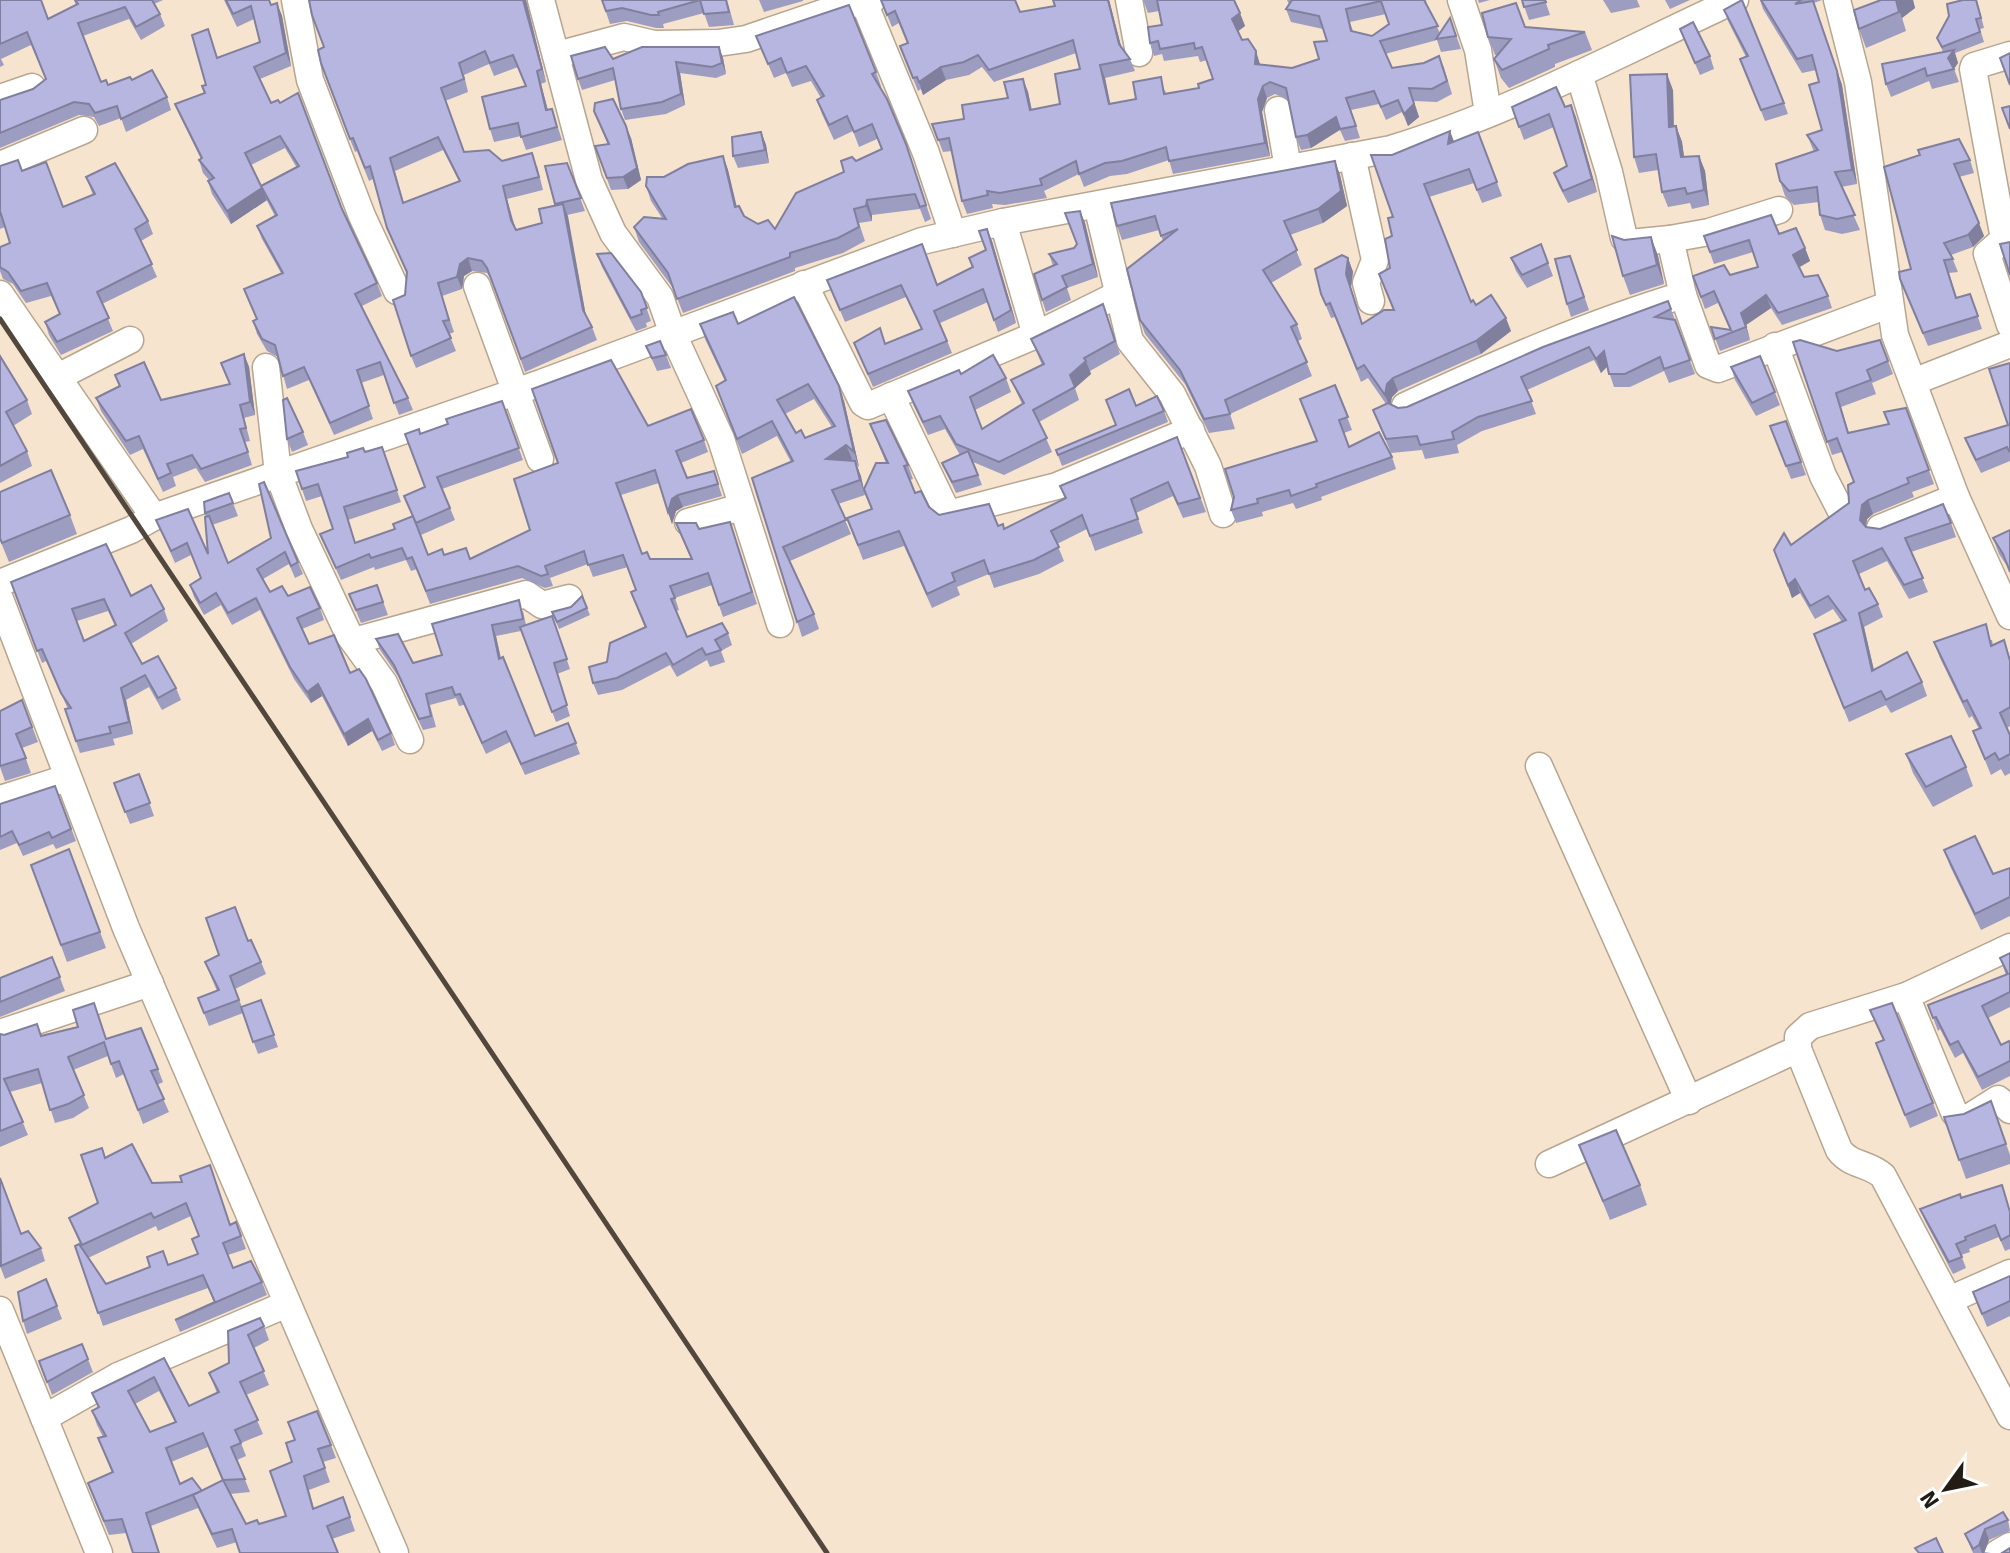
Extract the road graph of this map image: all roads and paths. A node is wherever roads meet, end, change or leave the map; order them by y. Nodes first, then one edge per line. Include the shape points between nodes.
1 (295, 0) edge
2 (541, 0) edge
3 (1129, 0) edge
4 (1461, 0) edge
5 (1735, 0) edge
6 (1837, 0) edge
7 (866, 1) edge
8 (1139, 53) dead end
9 (557, 55) junction
10 (2010, 55) edge
11 (1579, 74) junction
12 (32, 87) edge
13 (0, 98) edge
14 (1278, 110) dead end
15 (1488, 113) junction
16 (84, 130) dead end
17 (1352, 156) junction
18 (0, 165) edge
19 (1288, 168) junction
20 (1097, 205) junction
21 (1779, 210) dead end
22 (1003, 222) junction
23 (953, 234) junction
24 (1670, 239) junction
25 (804, 284) junction
26 (477, 286) dead end
27 (397, 291) dead end
28 (0, 294) edge
29 (1119, 294) junction
30 (1683, 295) junction
31 (1371, 301) dead end
32 (1888, 305) junction
33 (2010, 325) edge
34 (673, 334) junction
35 (1036, 335) junction
36 (130, 340) dead end
37 (2010, 344) edge
38 (1775, 346) junction
39 (266, 367) dead end
40 (56, 378) junction
41 (1913, 382) junction
42 (517, 391) junction
43 (891, 396) junction
44 (1405, 406) edge
45 (1191, 430) junction
46 (540, 459) dead end
47 (278, 473) junction
48 (1956, 497) junction
49 (741, 507) junction
50 (1840, 509) edge
51 (1223, 514) dead end
52 (154, 517) junction
53 (688, 522) edge
54 (1880, 528) edge
55 (0, 583) edge
56 (569, 598) dead end
57 (0, 599) edge
58 (2010, 616) edge
59 (780, 624) dead end
60 (354, 641) junction
61 (410, 740) dead end
62 (1539, 766) dead end
63 (67, 778) junction
64 (0, 799) edge
65 (2010, 947) edge
66 (150, 983) junction
67 (1906, 996) junction
68 (0, 1033) edge
69 (1798, 1049) junction
70 (1689, 1101) junction
71 (2010, 1110) edge
72 (1549, 1164) dead end
73 (2010, 1273) edge
74 (1949, 1300) junction
75 (287, 1304) junction
76 (0, 1310) edge
77 (2010, 1416) edge
78 (44, 1418) junction
79 (2010, 1546) edge
80 (99, 1553) edge
81 (395, 1553) edge
82 (1998, 1553) edge

1 - 27 street via 310,80
2 - 9 street
3 - 8 street
4 - 15 street via 1478,50
5 - 11 street
6 - 32 street via 1858,82
7 - 9 street via 746,39 654,44 624,37
7 - 23 street
9 - 34 street via 589,180 613,233 660,297
10 - 33 street via 1973,67 2004,239 1987,254
11 - 15 street
11 - 24 street via 1624,238 1630,243
12 - 13 street
14 - 19 street
15 - 17 street via 1436,135
16 - 18 street
17 - 19 street
17 - 31 street via 1375,260 1366,283
19 - 20 street
20 - 22 street
20 - 29 street
21 - 24 street
22 - 23 street
22 - 35 street
23 - 25 street
24 - 30 street
25 - 34 street
25 - 43 street via 863,403 868,406
26 - 42 street
28 - 40 street
29 - 35 street
29 - 45 street via 1130,341 1172,394
30 - 38 street via 1711,367 1718,369
30 - 44 street via 1504,360
32 - 38 street
32 - 41 street
34 - 42 street
34 - 49 street via 721,439
35 - 43 street
36 - 40 street
37 - 41 street
38 - 50 street
39 - 47 street
40 - 52 street
41 - 48 street
42 - 46 street
42 - 47 street
43 - 45 street via 948,514 1057,486
45 - 51 street
47 - 52 street
47 - 60 street
48 - 54 street
48 - 58 street
49 - 53 street
49 - 59 street
52 - 55 street
56 - 60 street via 542,605 526,594
57 - 63 street
60 - 61 street via 384,683
62 - 70 street
63 - 64 street
63 - 66 street
65 - 67 street
66 - 68 street
66 - 75 street
67 - 69 street via 1810,1026 1799,1033
67 - 71 street via 1960,1119 1998,1099
69 - 70 street
69 - 74 street via 1839,1150 1850,1162 1883,1176
70 - 72 street
73 - 74 street
74 - 77 street
75 - 78 street via 118,1376
75 - 81 street
76 - 78 street
78 - 80 street
79 - 82 street

